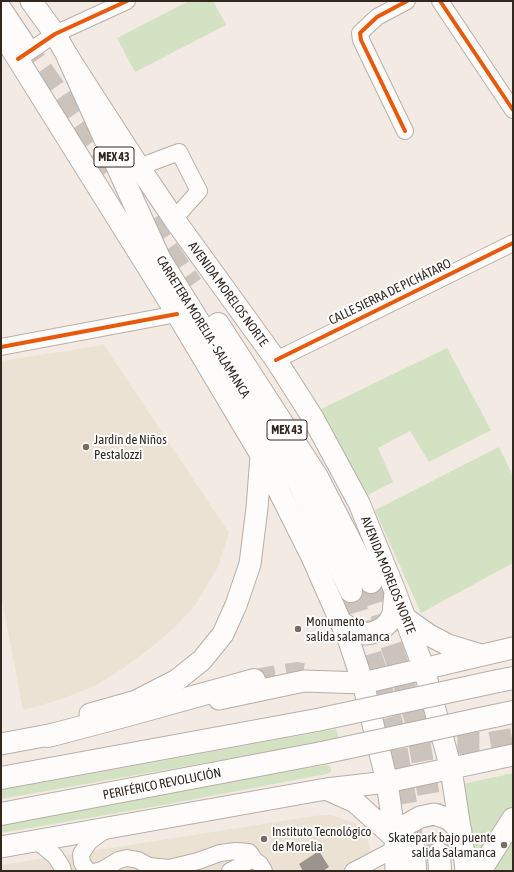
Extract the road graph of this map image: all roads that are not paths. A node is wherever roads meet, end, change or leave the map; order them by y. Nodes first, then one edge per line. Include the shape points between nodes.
1 (32, 1) edge
2 (127, 1) edge
3 (407, 1) edge
4 (442, 2) edge
5 (1, 10) edge
6 (1, 32) edge
7 (55, 34) junction
8 (20, 51) junction
9 (68, 57) junction
10 (513, 110) edge
11 (405, 131) dead end
12 (139, 167) junction
13 (174, 220) junction
14 (513, 243) edge
15 (192, 285) tunnel mouth
16 (177, 314) junction
17 (1, 347) edge
18 (276, 360) junction
19 (261, 455) junction
20 (395, 591) junction
21 (405, 618) junction
22 (341, 622) junction
23 (513, 648) edge
24 (482, 655) junction
25 (424, 669) junction
26 (254, 680) tunnel mouth
27 (505, 680) edge
28 (363, 683) junction
29 (504, 714) edge
30 (48, 736) junction
31 (1, 744) edge
32 (513, 755) edge
33 (451, 769) junction
34 (1, 778) edge
35 (387, 782) junction
36 (326, 789) junction
37 (1, 814) edge
38 (513, 819) edge
39 (108, 828) junction
40 (461, 832) junction
41 (37, 841) junction
42 (401, 845) junction
43 (1, 847) edge
44 (253, 859) junction
45 (151, 869) edge
46 (63, 871) edge
47 (88, 871) edge
48 (97, 871) edge
49 (230, 871) edge
50 (264, 871) edge
51 (353, 871) edge
52 (396, 871) edge
53 (415, 871) edge
54 (466, 871) edge
55 (480, 871) edge

1 - 7 main road, AVENIDA MORELOS NORTE / MEX 43
2 - 7 street
3 - 11 street via 377,16 360,33 361,40
4 - 10 street
5 - 8 highway
6 - 8 main road
7 - 8 street
7 - 9 main road, AVENIDA MORELOS NORTE / MEX 43
8 - 16 main road
9 - 12 main road, AVENIDA MORELOS NORTE
9 - 15 highway, CARRETERA MORELIA - SALAMANCA / MEX 43 via 159,258 361,587 317,476
12 - 13 main road, AVENIDA MORELOS NORTE
12 - 13 street via 179,152 199,191
13 - 18 main road, AVENIDA MORELOS NORTE
14 - 18 street, CALLE SIERRA DE PICHÁTARO
16 - 17 street
16 - 19 main road
18 - 20 main road, AVENIDA MORELOS NORTE via 313,418 359,503
19 - 22 main road
19 - 31 main road via 250,564 223,634 202,660 177,680 136,701 32,732
20 - 21 main road, AVENIDA MORELOS NORTE
20 - 22 main road via 393,614 383,628 365,634
21 - 24 main road via 442,642
21 - 25 main road, AVENIDA MORELOS NORTE
22 - 28 main road
23 - 24 main road
24 - 25 main road
25 - 28 main road
25 - 33 main road, AVENIDA MORELOS NORTE
26 - 30 highway
27 - 34 highway, bridge via 317,720
28 - 30 main road via 304,681
28 - 35 main road
29 - 37 highway, PERIFÉRICO REVOLUCIÓN, bridge via 322,753
30 - 31 main road
32 - 33 main road
33 - 35 main road
33 - 40 main road, AVENIDA MORELOS NORTE
35 - 36 main road
35 - 42 main road
36 - 39 main road
36 - 42 main road via 356,802
38 - 55 highway
39 - 41 main road
39 - 47 street via 90,841 81,854 82,863
40 - 42 main road via 449,819 434,814 420,817 406,826
40 - 54 main road, AVENIDA MORELOS NORTE
41 - 43 main road
41 - 46 street via 55,856
42 - 51 street
42 - 52 main road
42 - 53 highway
44 - 45 street via 249,852 236,851 169,868
44 - 49 street
44 - 50 street
45 - 48 street via 138,860 128,858

